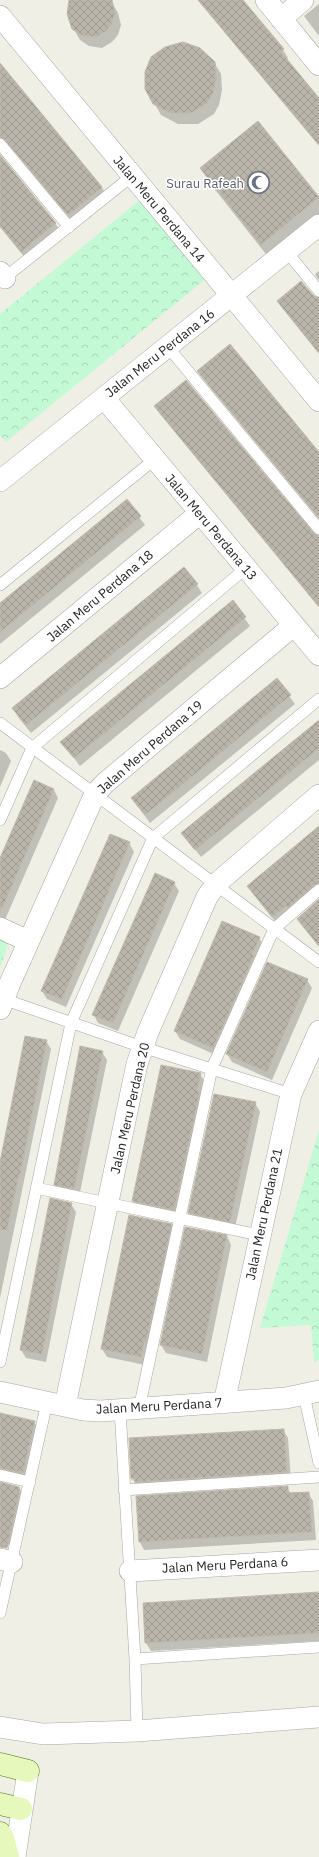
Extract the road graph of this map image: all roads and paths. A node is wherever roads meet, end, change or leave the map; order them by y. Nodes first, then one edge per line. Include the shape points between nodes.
1 (266, 0) edge
2 (303, 0) edge
3 (0, 16) edge
4 (281, 18) junction
5 (319, 65) edge
6 (0, 144) edge
7 (132, 176) junction
8 (319, 225) edge
9 (69, 227) junction
10 (287, 252) junction
11 (2, 277) edge
12 (319, 291) edge
13 (232, 296) junction
14 (168, 347) junction
15 (104, 398) junction
16 (319, 401) edge
17 (155, 459) junction
18 (0, 481) edge
19 (200, 514) junction
20 (319, 529) edge
21 (246, 568) junction
22 (0, 585) edge
23 (293, 626) junction
24 (319, 655) edge
25 (0, 678) edge
26 (319, 699) edge
27 (0, 723) edge
28 (32, 748) junction
29 (95, 794) junction
30 (319, 795) edge
31 (0, 820) edge
32 (154, 838) junction
33 (216, 884) junction
34 (319, 890) edge
35 (0, 928) edge
36 (274, 929) junction
37 (28, 941) junction
38 (319, 962) edge
39 (2, 1004) edge
40 (71, 1023) junction
41 (319, 1031) edge
42 (142, 1047) junction
43 (212, 1068) junction
44 (291, 1094) junction
45 (36, 1188) junction
46 (108, 1203) junction
47 (179, 1218) junction
48 (259, 1235) junction
49 (0, 1362) edge
50 (0, 1392) edge
51 (312, 1393) edge
52 (224, 1403) junction
53 (56, 1404) junction
54 (129, 1410) junction
55 (319, 1463) edge
56 (0, 1475) edge
57 (319, 1477) edge
58 (30, 1482) junction
59 (124, 1490) junction
60 (6, 1560) edge
61 (319, 1560) edge
62 (130, 1571) junction
63 (0, 1614) edge
64 (319, 1647) edge
65 (135, 1659) junction
66 (319, 1717) edge
67 (0, 1727) edge
68 (137, 1731) junction
69 (0, 1764) edge
70 (28, 1771) joint
71 (0, 1804) edge
72 (21, 1809) junction
73 (15, 1857) edge

1 - 4 street
2 - 4 street
3 - 7 street, Jalan Meru Perdana 14
4 - 5 street
6 - 9 lane
7 - 9 lane
7 - 13 street, Jalan Meru Perdana 14
8 - 10 street, Jalan Meru Perdana 16
9 - 11 lane
10 - 12 lane
10 - 13 street, Jalan Meru Perdana 16
13 - 14 street, Jalan Meru Perdana 16
13 - 16 street, Jalan Meru Perdana 14
14 - 15 street, Jalan Meru Perdana 16
14 - 20 lane
15 - 17 street, Jalan Meru Perdana 13
15 - 18 street, Jalan Meru Perdana 16
17 - 19 street, Jalan Meru Perdana 13
17 - 22 lane
19 - 21 street, Jalan Meru Perdana 13
19 - 25 street, Jalan Meru Perdana 18
21 - 23 street, Jalan Meru Perdana 13
21 - 28 lane
23 - 24 street, Jalan Meru Perdana 13
23 - 29 street, Jalan Meru Perdana 19
26 - 32 lane
27 - 28 lane
28 - 29 lane
28 - 31 lane
29 - 32 lane
29 - 37 street, Jalan Meru Perdana 19
30 - 33 street, Jalan Meru Perdana 20
32 - 33 lane
32 - 40 lane
33 - 36 lane
33 - 42 street, Jalan Meru Perdana 20 via 207,897
34 - 36 lane
35 - 37 street
36 - 38 lane
36 - 43 lane
37 - 39 street, Jalan Meru Perdana 19
39 - 40 lane
40 - 42 lane
40 - 45 lane
41 - 44 street, Jalan Meru Perdana 21
42 - 43 lane
42 - 46 street, Jalan Meru Perdana 20
43 - 44 lane
43 - 47 lane
44 - 48 street, Jalan Meru Perdana 21
45 - 46 lane
45 - 49 lane
46 - 47 lane
46 - 53 street, Jalan Meru Perdana 20
47 - 48 lane
47 - 54 lane
48 - 52 street, Jalan Meru Perdana 21
50 - 53 street, Jalan Meru Perdana 7
51 - 52 street, Jalan Meru Perdana 7
51 - 55 lane
52 - 54 street, Jalan Meru Perdana 7
53 - 54 street, Jalan Meru Perdana 7 via 83,1410
53 - 58 lane
54 - 59 lane
56 - 58 lane
57 - 59 lane
58 - 60 lane
59 - 62 lane
60 - 63 lane
61 - 62 street, Jalan Meru Perdana 6
62 - 65 lane
64 - 65 lane
65 - 68 lane
66 - 68 street
67 - 68 street via 43,1734
69 - 70 main road
70 - 72 street
71 - 72 main road
72 - 73 street

